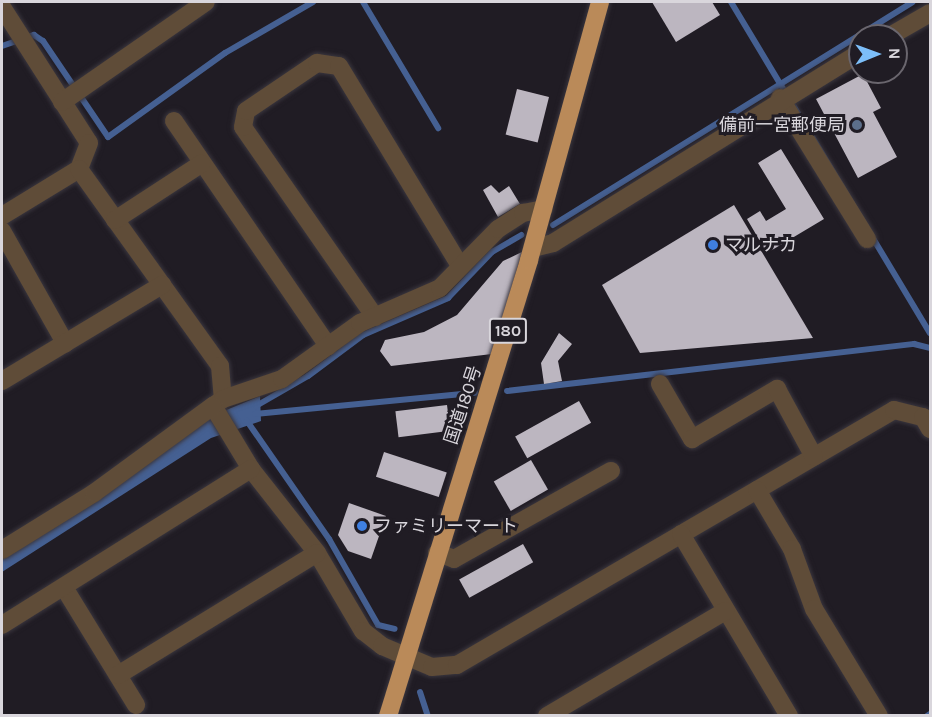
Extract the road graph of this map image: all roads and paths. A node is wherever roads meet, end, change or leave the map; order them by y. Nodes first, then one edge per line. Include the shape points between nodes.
1 (206, 2) edge
2 (600, 2) edge
3 (8, 6) edge
4 (930, 13) edge
5 (908, 26) edge
6 (848, 60) edge
7 (780, 98) junction
8 (62, 102) junction
9 (174, 121) dead end
10 (201, 164) junction
11 (79, 169) junction
12 (544, 209) junction
13 (2, 216) edge
14 (115, 220) junction
15 (2, 231) edge
16 (867, 239) dead end
17 (533, 248) junction
18 (460, 266) junction
19 (162, 285) junction
20 (375, 316) junction
21 (65, 343) junction
22 (328, 345) junction
23 (2, 381) edge
24 (660, 384) dead end
25 (218, 406) junction
26 (930, 429) edge
27 (814, 457) junction
28 (251, 469) junction
29 (611, 471) dead end
30 (757, 490) junction
31 (681, 534) junction
32 (2, 550) edge
33 (317, 553) junction
34 (437, 554) junction
35 (65, 589) junction
36 (725, 611) junction
37 (2, 625) edge
38 (406, 658) junction
39 (118, 675) junction
40 (136, 705) dead end
41 (388, 716) edge
42 (547, 716) edge
43 (789, 716) edge
44 (879, 716) edge

1 - 8 street
2 - 12 highway, 国道180号 / 180
3 - 8 street
4 - 5 street
6 - 7 street
7 - 16 street
7 - 17 street via 553,243
8 - 11 street via 89,143
9 - 10 street
10 - 14 street
10 - 22 street
11 - 13 street
11 - 14 street
12 - 17 highway, 国道180号 / 180
12 - 18 street via 523,213 498,229
14 - 19 street
15 - 21 street
17 - 34 highway, 国道180号 / 180
18 - 20 street via 440,288
18 - 20 street via 339,66 317,63 246,111 243,127
19 - 21 street
19 - 25 street via 220,366
20 - 22 street
21 - 23 street
22 - 25 street via 282,379
24 - 27 street via 692,439 777,389
25 - 28 street
25 - 32 street via 94,493
26 - 27 street via 923,417 894,410
27 - 30 street
28 - 33 street
28 - 35 street
29 - 34 street via 454,559
30 - 31 street
30 - 44 street via 792,549 814,609
31 - 36 street
31 - 38 street via 457,665 443,669
33 - 38 street via 363,631
33 - 39 street
34 - 38 highway, 国道180号 / 180
35 - 37 street
35 - 39 street
36 - 42 street
36 - 43 street
38 - 41 highway, 国道180号 / 180
39 - 40 street

